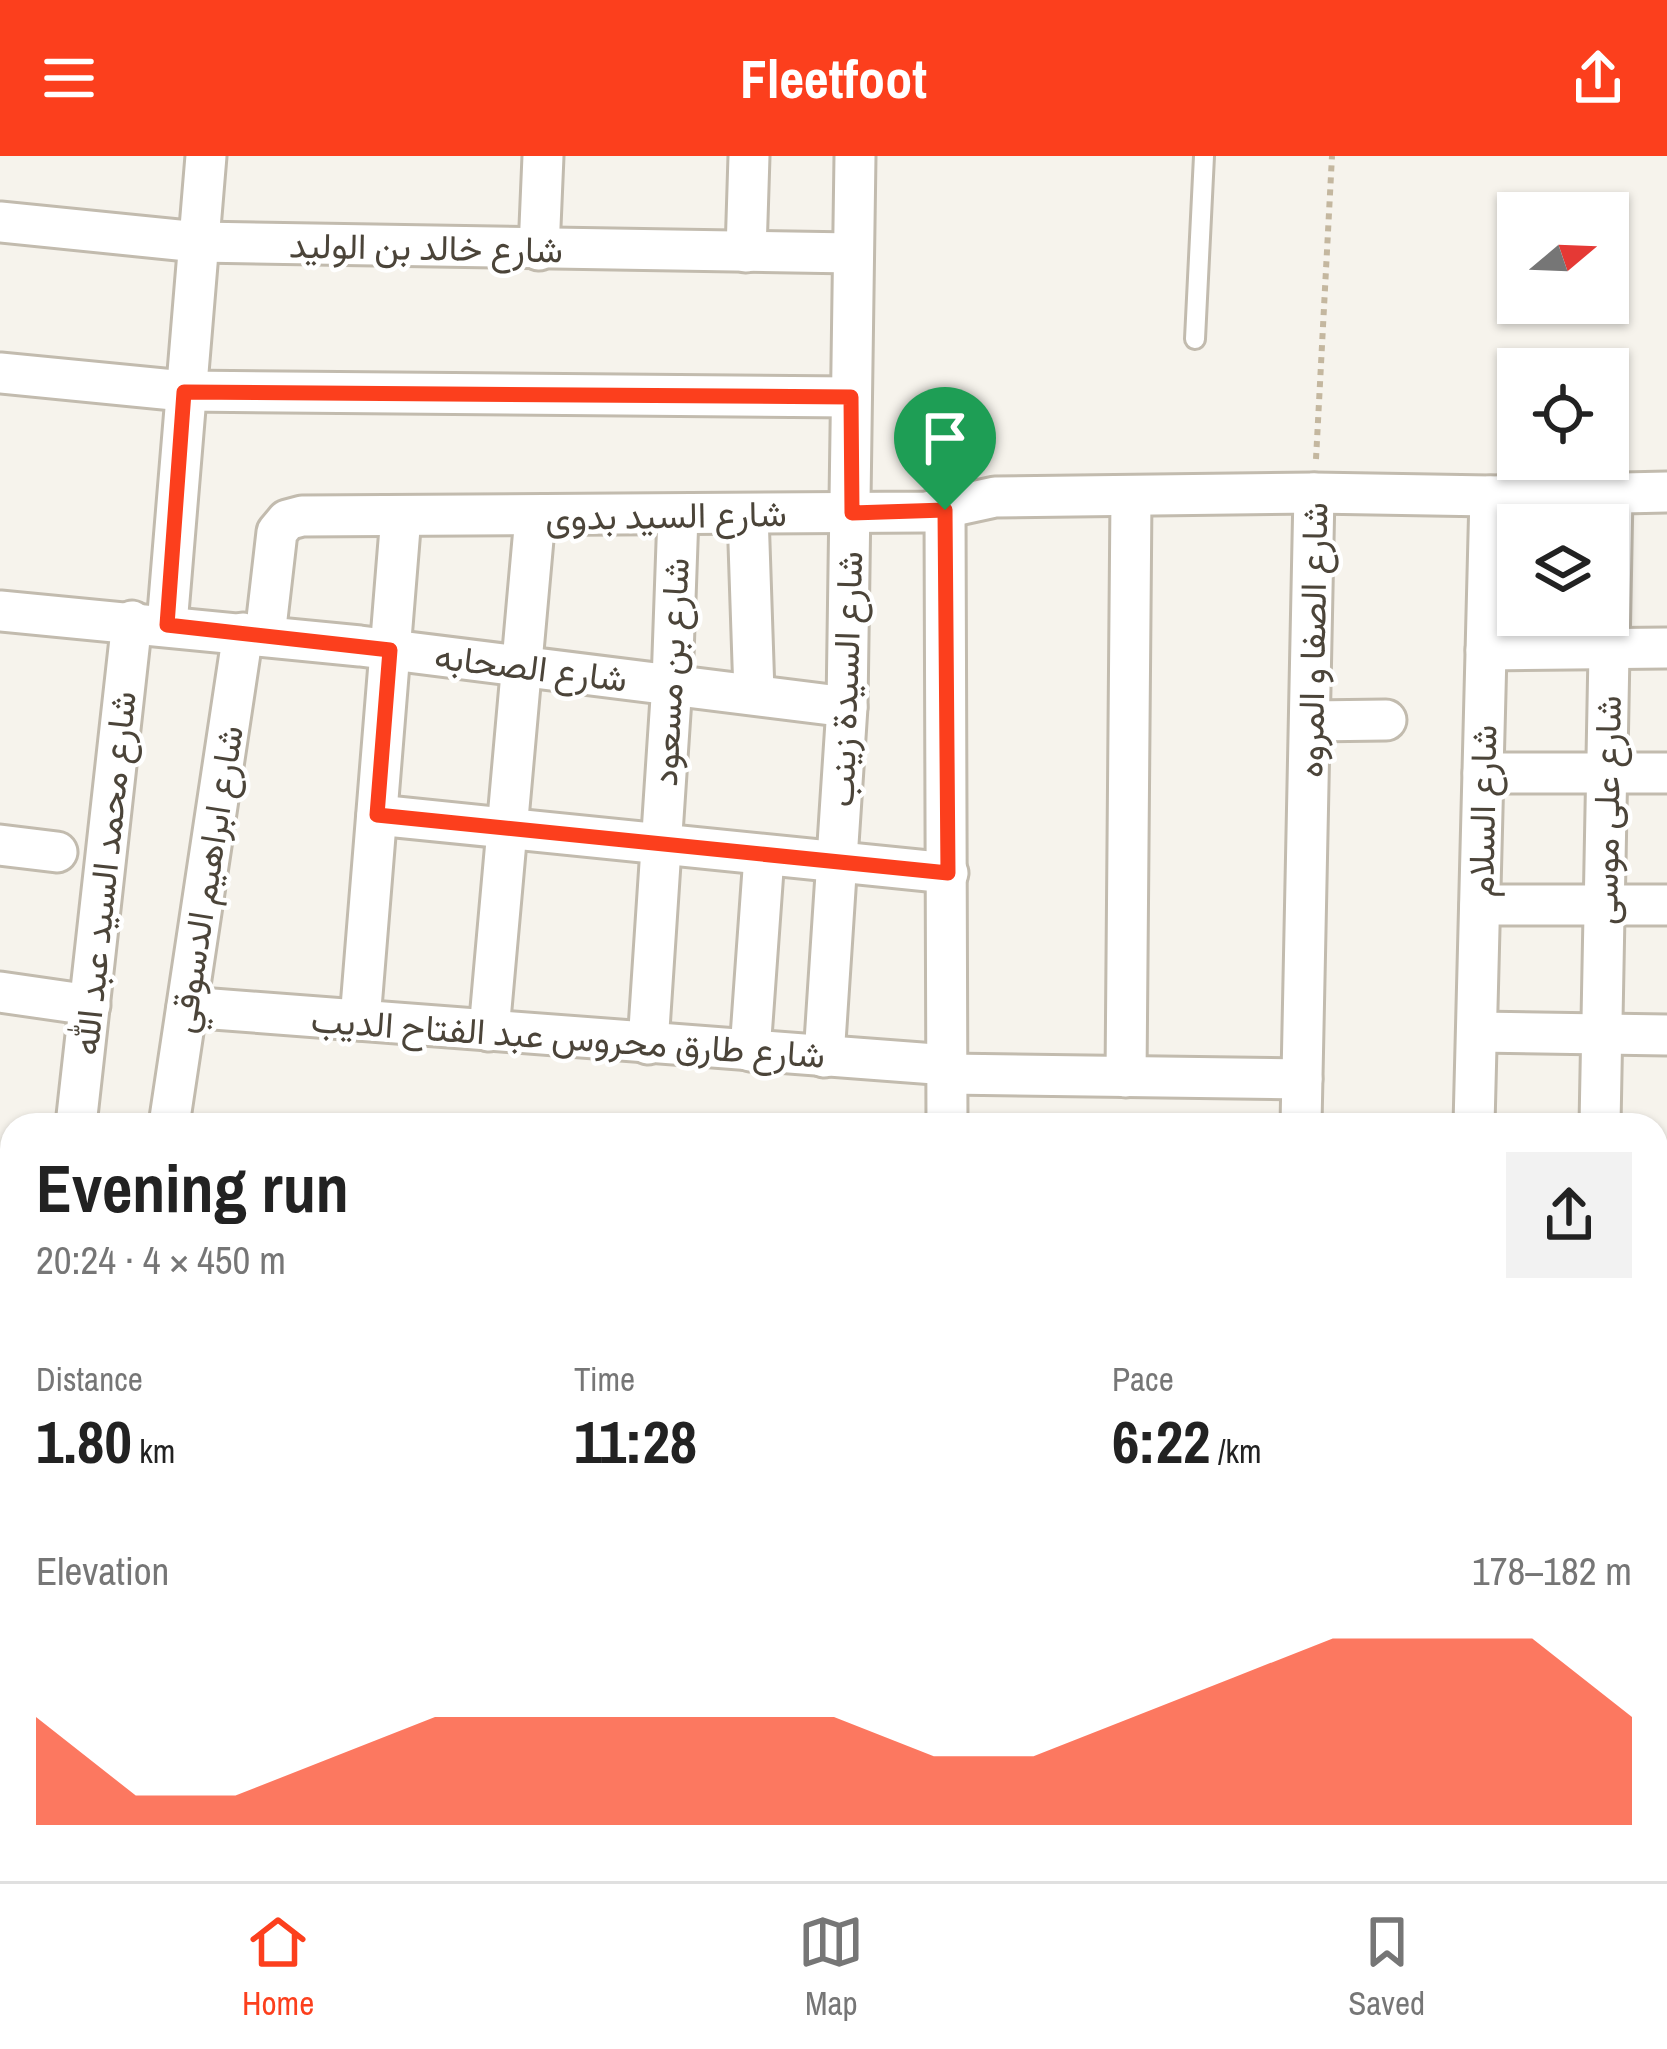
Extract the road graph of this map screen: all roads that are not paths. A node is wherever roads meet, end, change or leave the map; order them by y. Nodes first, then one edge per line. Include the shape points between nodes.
1 (206, 156) edge
2 (543, 156) edge
3 (749, 156) edge
4 (855, 156) edge
5 (1204, 156) edge
6 (0, 222) edge
7 (198, 242) junction
8 (539, 250) junction
9 (746, 252) junction
10 (853, 253) junction
11 (1195, 339) dead end
12 (0, 373) edge
13 (184, 392) junction
14 (851, 397) junction
15 (1667, 492) edge
16 (1314, 493) junction
17 (1612, 495) junction
18 (1490, 496) junction
19 (1131, 497) junction
20 (945, 510) junction
21 (852, 513) junction
22 (748, 514) junction
23 (678, 515) junction
24 (401, 517) junction
25 (535, 517) junction
26 (0, 611) edge
27 (150, 623) junction
28 (254, 635) junction
29 (1667, 648) edge
30 (1609, 649) junction
31 (390, 650) junction
32 (1486, 650) junction
33 (521, 666) junction
34 (671, 683) junction
35 (754, 693) junction
36 (847, 706) junction
37 (1386, 720) dead end
38 (1310, 721) junction
39 (1483, 772) junction
40 (1606, 773) junction
41 (1667, 773) edge
42 (377, 815) junction
43 (507, 829) junction
44 (0, 845) edge
45 (661, 845) junction
46 (57, 852) dead end
47 (764, 856) junction
48 (837, 863) junction
49 (948, 873) junction
50 (1480, 905) junction
51 (1604, 905) junction
52 (1667, 905) edge
53 (0, 992) edge
54 (90, 1005) junction
55 (187, 1007) junction
56 (360, 1020) junction
57 (489, 1031) junction
58 (1477, 1032) junction
59 (1602, 1034) junction
60 (1667, 1035) edge
61 (648, 1044) junction
62 (750, 1051) junction
63 (824, 1057) junction
64 (948, 1070) junction
65 (1126, 1077) junction
66 (1302, 1079) junction
67 (77, 1113) edge
68 (171, 1113) edge
69 (947, 1113) edge
70 (1301, 1113) edge
71 (1474, 1113) edge
72 (1600, 1113) edge

1 - 7 street, شارع محمد السيد عبد الله
2 - 8 street
3 - 9 street
4 - 10 street, شارع السيدة زينب
5 - 11 lane
6 - 7 street, شارع خالد بن الوليد
7 - 8 street, شارع خالد بن الوليد
7 - 13 street, شارع محمد السيد عبد الله
8 - 9 street, شارع خالد بن الوليد
9 - 10 street, شارع خالد بن الوليد
10 - 14 street, شارع السيدة زينب
12 - 13 street
13 - 14 street
13 - 27 street, شارع محمد السيد عبد الله
14 - 21 street, شارع السيدة زينب
15 - 17 street, شارع السيد بدوى
16 - 18 street, شارع السيد بدوى
16 - 19 street, شارع السيد بدوى
16 - 38 street, شارع الصفا و المروه
17 - 18 street, شارع السيد بدوى
17 - 30 street, شارع على موسى
18 - 32 street, شارع السلام
19 - 20 street, شارع السيد بدوى via 994,497
19 - 65 street
20 - 21 street, شارع السيد بدوى
20 - 49 street
21 - 22 street, شارع السيد بدوى
21 - 36 street, شارع السيدة زينب
22 - 23 street, شارع السيد بدوى
22 - 35 street
23 - 25 street, شارع السيد بدوى
23 - 34 street, شارع بن مسعود
24 - 25 street, شارع السيد بدوى
24 - 28 street, شارع السيد بدوى via 286,520
24 - 31 street
25 - 33 street
26 - 27 street, شارع الصحابه
27 - 28 street, شارع الصحابه
27 - 54 street, شارع محمد السيد عبد الله
28 - 31 street, شارع الصحابه
28 - 55 street, شارع ابراهيم الدسوقي
29 - 30 street
30 - 32 street
30 - 40 street, شارع على موسى
31 - 33 street, شارع الصحابه
31 - 42 street
32 - 39 street, شارع السلام
33 - 34 street, شارع الصحابه
33 - 43 street
34 - 35 street, شارع الصحابه
34 - 45 street, شارع بن مسعود
35 - 36 street, شارع الصحابه
36 - 48 street, شارع السيدة زينب
37 - 38 street
38 - 66 street, شارع الصفا و المروه
39 - 40 street
39 - 50 street, شارع السلام
40 - 41 street
40 - 51 street, شارع على موسى
42 - 43 street
42 - 56 street
43 - 45 street
43 - 57 street
44 - 46 street
45 - 47 street
45 - 61 street, شارع بن مسعود
47 - 48 street
47 - 62 street
48 - 49 street
48 - 63 street, شارع السيدة زينب
49 - 64 street
50 - 51 street
50 - 58 street, شارع السلام
51 - 52 street
51 - 59 street, شارع على موسى
53 - 54 street
54 - 67 street, شارع محمد السيد عبد الله
55 - 56 street, شارع طارق محروس عبد الفتاح الديب
55 - 68 street, شارع ابراهيم الدسوقي
56 - 57 street, شارع طارق محروس عبد الفتاح الديب
57 - 61 street, شارع طارق محروس عبد الفتاح الديب
58 - 59 street
58 - 71 street, شارع السلام
59 - 60 street
59 - 72 street, شارع على موسى
61 - 62 street, شارع طارق محروس عبد الفتاح الديب
62 - 63 street, شارع طارق محروس عبد الفتاح الديب
63 - 64 street, شارع طارق محروس عبد الفتاح الديب
64 - 65 street, شارع طارق محروس عبد الفتاح الديب
64 - 69 street
65 - 66 street, شارع طارق محروس عبد الفتاح الديب
66 - 70 street, شارع الصفا و المروه

